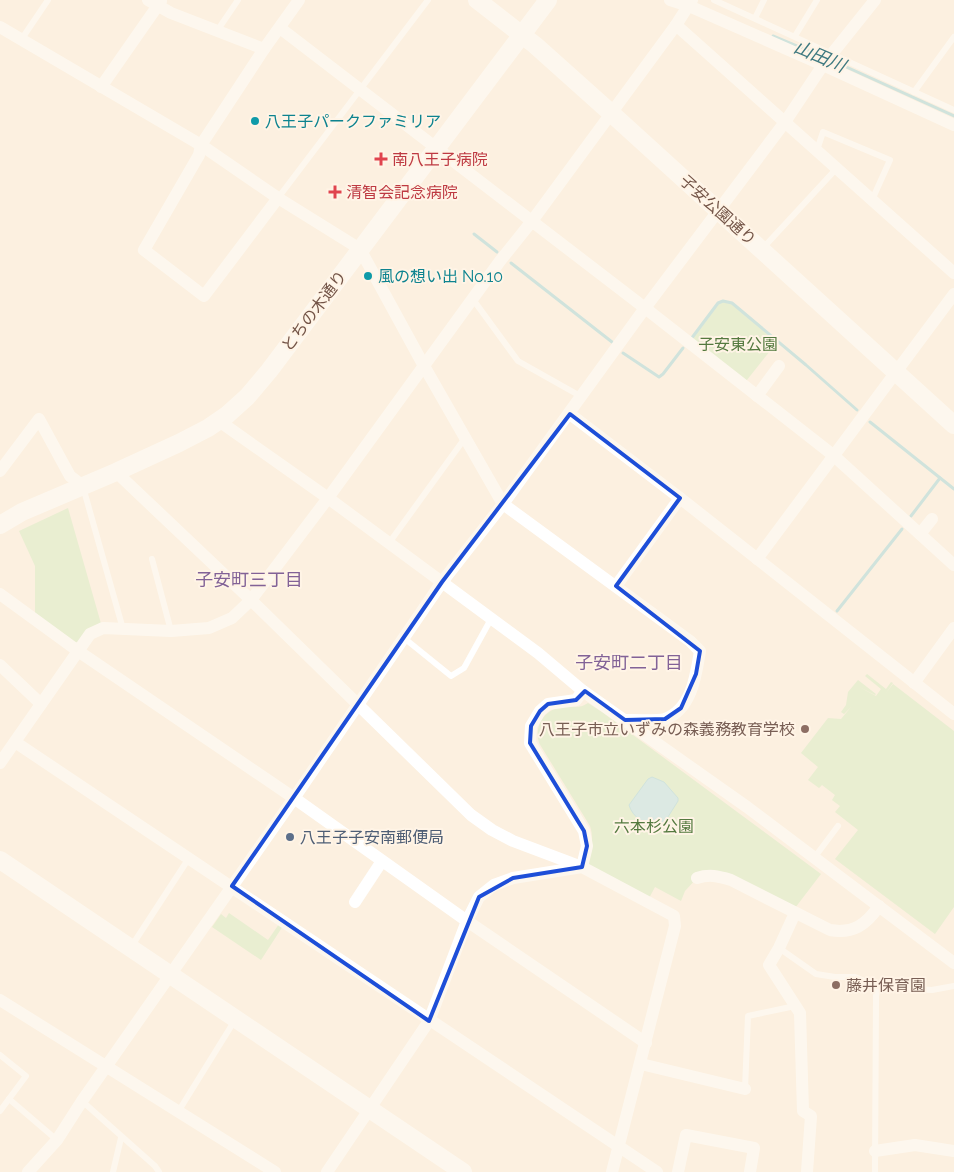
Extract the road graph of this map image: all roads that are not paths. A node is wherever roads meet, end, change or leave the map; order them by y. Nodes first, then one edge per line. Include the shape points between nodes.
1 (48, 0) edge
2 (238, 0) edge
3 (299, 0) edge
4 (428, 0) edge
5 (477, 0) edge
6 (548, 0) edge
7 (670, 0) edge
8 (714, 0) edge
9 (764, 0) edge
10 (817, 0) edge
11 (875, 0) edge
12 (155, 2) edge
13 (690, 4) edge
14 (755, 18) junction
15 (676, 25) junction
16 (0, 28) edge
17 (280, 28) junction
18 (217, 31) junction
19 (522, 34) junction
20 (795, 36) junction
21 (954, 37) edge
22 (21, 40) junction
23 (264, 49) junction
24 (827, 60) junction
25 (101, 88) junction
26 (362, 90) junction
27 (914, 92) junction
28 (954, 110) edge
29 (611, 113) junction
30 (785, 122) junction
31 (954, 125) edge
32 (201, 145) junction
33 (436, 148) junction
34 (817, 150) junction
35 (837, 168) junction
36 (278, 198) junction
37 (872, 200) junction
38 (720, 211) junction
39 (532, 221) junction
40 (360, 249) junction
41 (762, 250) junction
42 (954, 273) edge
43 (954, 294) edge
44 (472, 298) junction
45 (646, 308) junction
46 (424, 366) junction
47 (779, 366) dead end
48 (895, 372) junction
49 (582, 396) junction
50 (757, 396) junction
51 (570, 414) junction
52 (219, 421) junction
53 (954, 425) edge
54 (465, 438) junction
55 (833, 455) junction
56 (0, 471) edge
57 (116, 472) junction
58 (83, 486) junction
59 (328, 498) junction
60 (680, 498) junction
61 (503, 504) junction
62 (932, 519) dead end
63 (0, 525) edge
64 (920, 534) junction
65 (389, 543) junction
66 (152, 559) dead end
67 (757, 559) junction
68 (954, 565) edge
69 (442, 582) junction
70 (616, 586) junction
71 (0, 594) edge
72 (251, 600) junction
73 (491, 619) junction
74 (954, 628) edge
75 (123, 629) junction
76 (171, 631) junction
77 (404, 638) junction
78 (78, 651) junction
79 (0, 665) edge
80 (914, 683) junction
81 (583, 691) junction
82 (41, 704) junction
83 (358, 706) junction
84 (954, 714) edge
85 (625, 720) junction
86 (15, 742) junction
87 (0, 764) edge
88 (294, 798) junction
89 (838, 826) dead end
90 (189, 858) junction
91 (814, 858) junction
92 (0, 860) edge
93 (382, 861) junction
94 (582, 867) junction
95 (697, 878) dead end
96 (232, 886) junction
97 (354, 902) dead end
98 (879, 906) junction
99 (795, 913) junction
100 (467, 921) junction
101 (130, 948) junction
102 (779, 948) junction
103 (954, 963) edge
104 (171, 975) junction
105 (954, 986) edge
106 (878, 988) junction
107 (0, 1000) edge
108 (795, 1006) junction
109 (236, 1019) junction
110 (429, 1021) junction
111 (646, 1043) junction
112 (0, 1055) edge
113 (641, 1064) junction
114 (105, 1067) junction
115 (745, 1089) joint
116 (8, 1099) junction
117 (82, 1101) junction
118 (370, 1109) junction
119 (0, 1111) edge
120 (178, 1112) junction
121 (122, 1138) junction
122 (57, 1140) junction
123 (619, 1148) junction
124 (875, 1151) junction
125 (954, 1151) edge
126 (28, 1172) edge
127 (113, 1172) edge
128 (159, 1172) edge
129 (275, 1172) edge
130 (327, 1172) edge
131 (463, 1172) edge
132 (612, 1172) edge
133 (657, 1172) edge
134 (678, 1172) edge
135 (750, 1172) edge
136 (807, 1172) edge
137 (875, 1172) edge

1 - 22 lane
2 - 18 lane
3 - 17 street
4 - 26 lane
5 - 19 street, 子安公園通り
6 - 19 street, とちの木通り
7 - 13 street
8 - 14 lane
9 - 14 lane
10 - 20 lane
11 - 24 street
12 - 18 street
12 - 25 street
13 - 15 street
13 - 24 street
14 - 20 lane
15 - 29 street
15 - 30 street
16 - 22 street
17 - 23 street
17 - 26 street
18 - 23 street
19 - 29 street, 子安公園通り
19 - 33 street, とちの木通り
20 - 24 lane
21 - 27 lane
22 - 25 street
23 - 32 street
24 - 27 lane
24 - 30 street
24 - 31 street
25 - 32 street
26 - 33 street
26 - 36 lane
27 - 28 lane
29 - 38 street, 子安公園通り
29 - 39 street
30 - 34 street
30 - 38 street
32 - 36 street
32 - 36 street via 199,154 144,250 204,296
33 - 39 street
33 - 40 street, とちの木通り
34 - 35 street
34 - 37 lane via 823,132 890,160
35 - 37 street
35 - 41 lane
36 - 40 street
37 - 42 street
38 - 41 street, 子安公園通り
38 - 45 street
39 - 44 street
39 - 45 street
40 - 46 street
40 - 52 street, とちの木通り via 247,397
41 - 48 street, 子安公園通り
43 - 48 street
44 - 46 street
44 - 49 lane via 518,361
45 - 49 street
45 - 50 street
46 - 54 street
46 - 59 street
47 - 50 street
48 - 53 street, 子安公園通り
48 - 55 street
49 - 51 street
50 - 55 street
51 - 60 street
51 - 61 street
52 - 57 street, とちの木通り
52 - 59 street
54 - 61 street
54 - 65 lane
55 - 64 street
55 - 67 street
56 - 58 street via 40,419 70,476
57 - 58 street, とちの木通り
57 - 72 street
58 - 63 street, とちの木通り
58 - 75 lane
59 - 65 street
59 - 72 street
60 - 67 street
60 - 70 street
61 - 69 street
61 - 70 street
62 - 64 street
64 - 68 street
65 - 69 street
66 - 76 lane
67 - 80 street
69 - 73 street
69 - 77 street
70 - 85 street via 700,652 692,691 681,708 665,719
71 - 78 street
72 - 76 street via 232,618 208,628
72 - 83 street
73 - 77 lane via 464,668 451,676
73 - 81 street
74 - 80 street
75 - 76 street
75 - 78 street via 103,628 90,634
77 - 83 street
78 - 82 street
78 - 88 street
79 - 82 street
80 - 84 street
81 - 85 street
81 - 94 street via 576,700 548,704 540,711 531,726 530,743 584,831 588,846
82 - 86 street
83 - 88 street
83 - 94 street via 471,815 514,841
85 - 91 street
86 - 87 street
86 - 90 street
88 - 93 street
88 - 96 street
89 - 91 lane
90 - 96 street
90 - 101 lane
91 - 98 street
92 - 101 street
93 - 97 street
93 - 100 street
94 - 100 street via 513,878 494,885 479,897
94 - 111 street via 676,911
95 - 99 street via 706,875 730,880
96 - 104 street
96 - 110 street
98 - 99 street via 872,916 853,930 840,932
98 - 103 street
99 - 102 street
100 - 110 street
100 - 111 street
101 - 104 street
102 - 106 lane via 816,974 855,977
102 - 108 street via 769,965
104 - 109 street
104 - 114 street
105 - 106 lane via 932,990
106 - 124 lane
107 - 114 street
108 - 115 lane via 748,1016
108 - 136 street via 800,1013 802,1111 811,1116
109 - 118 street
109 - 120 lane
110 - 118 street
110 - 123 street
111 - 113 street
112 - 116 lane via 26,1076
113 - 115 street
113 - 123 street
114 - 117 street
114 - 120 street
116 - 119 lane
116 - 122 lane
117 - 121 lane
117 - 122 street
118 - 130 street
118 - 131 street
120 - 129 street
121 - 127 lane
121 - 128 lane
122 - 126 street
123 - 132 street
123 - 133 street
124 - 125 street via 915,1145
124 - 137 lane
134 - 135 street via 686,1135 754,1148

